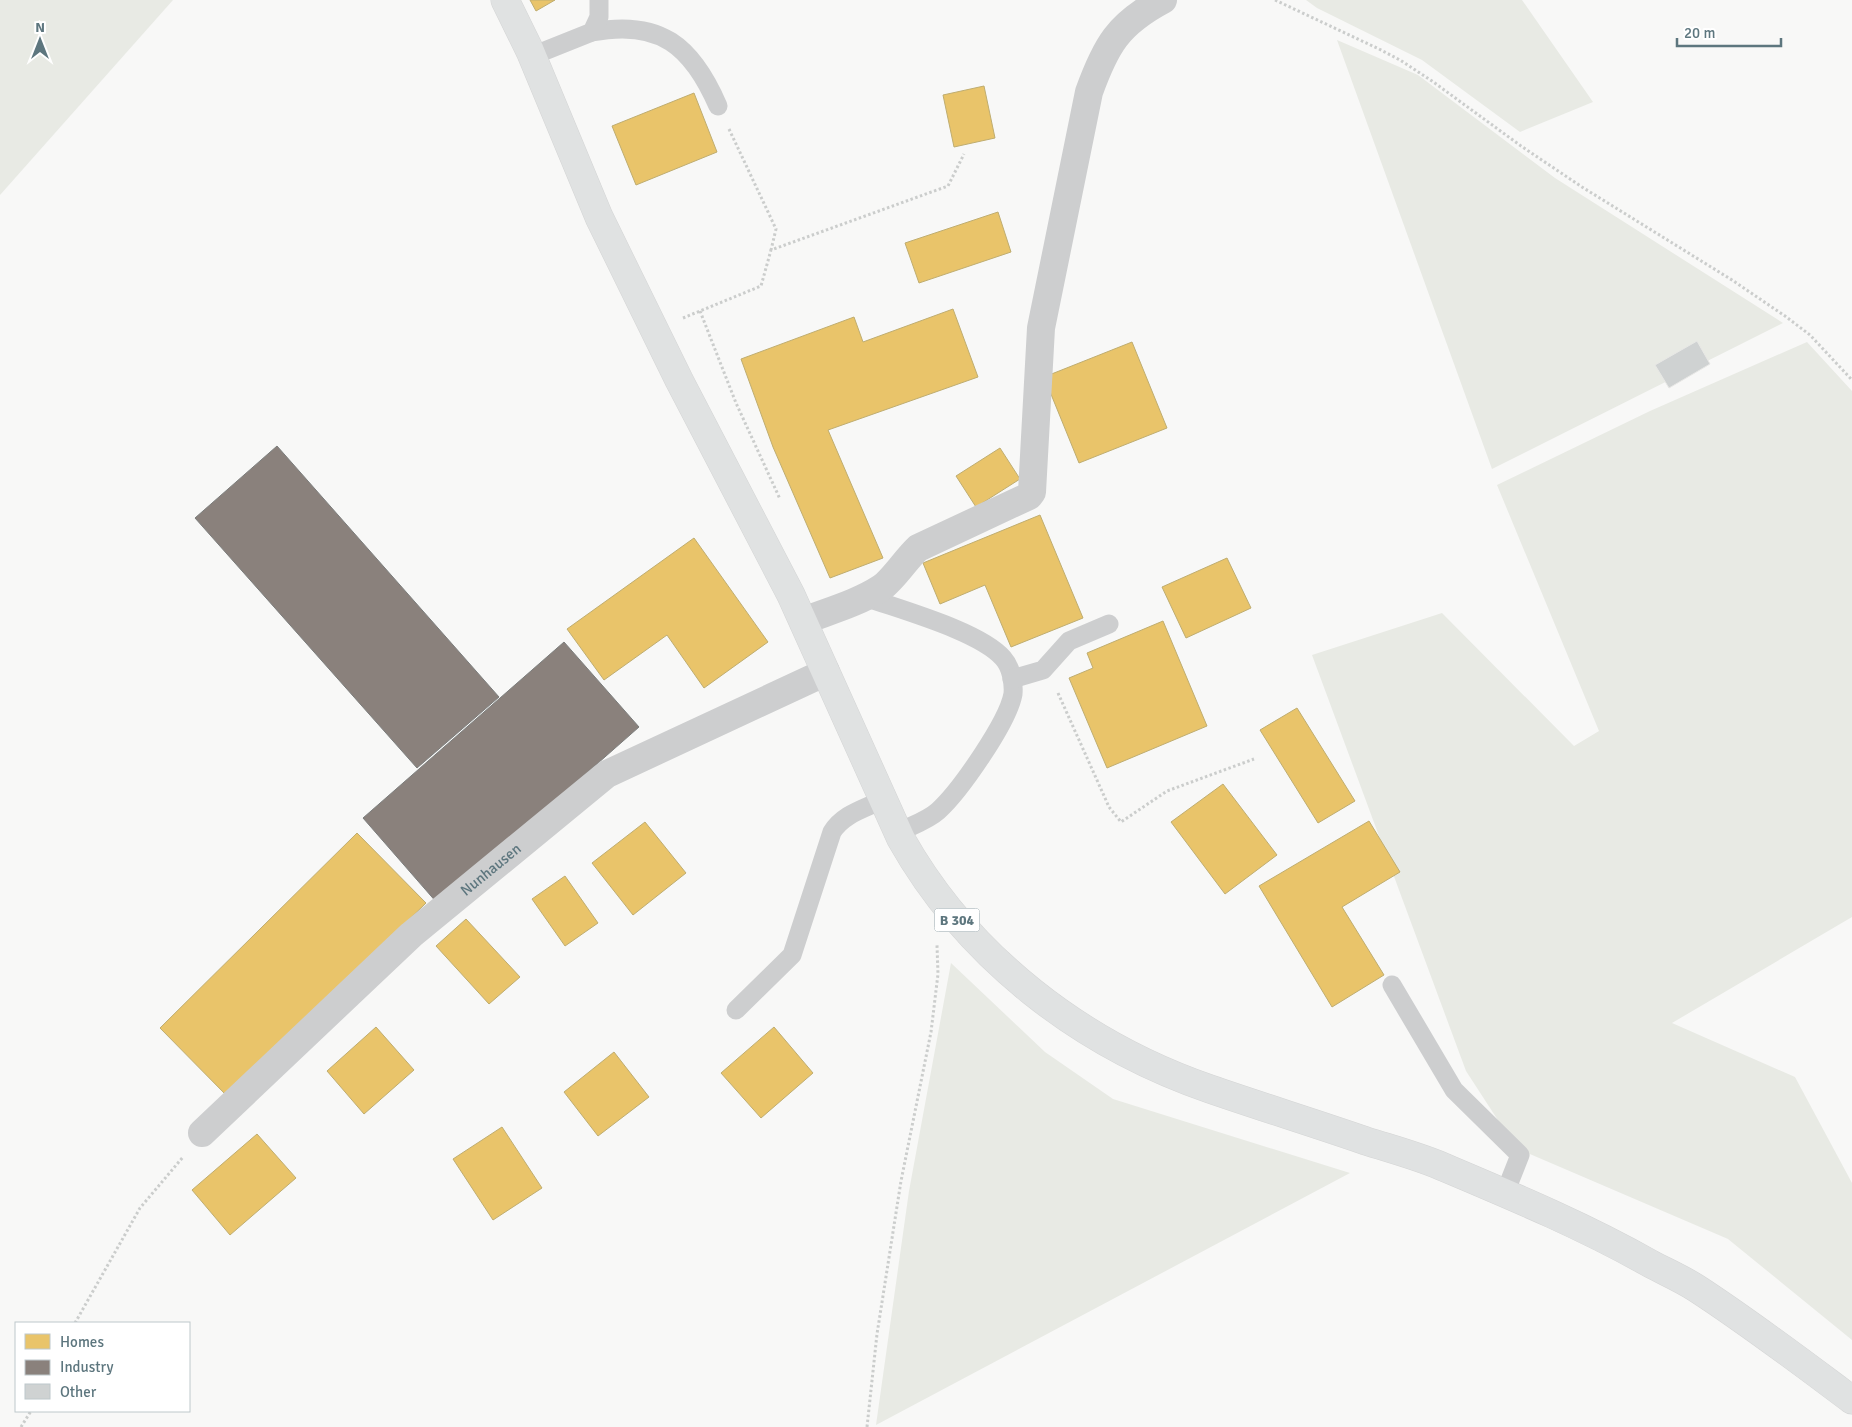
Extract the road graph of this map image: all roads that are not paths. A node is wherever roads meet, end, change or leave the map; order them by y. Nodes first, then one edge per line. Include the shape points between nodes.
1 (505, 0) edge
2 (599, 0) edge
3 (1163, 0) edge
4 (592, 32) junction
5 (532, 56) junction
6 (718, 106) road end
7 (865, 597) junction
8 (803, 621) junction
9 (1110, 624) dead end
10 (826, 672) junction
11 (1012, 679) junction
12 (882, 800) junction
13 (898, 833) junction
14 (1392, 985) dead end
15 (736, 1010) dead end
16 (202, 1133) road end
17 (1505, 1193) junction
18 (1852, 1400) edge

1 - 5 main road, B 304
2 - 4 lane via 599,17
3 - 7 street via 1126,24 1099,64 1088,92 1041,328 1032,492 918,548 883,587
4 - 5 lane
4 - 6 lane via 633,29 653,32 670,40 692,60 707,81
5 - 8 main road, B 304 via 599,216
7 - 8 street
7 - 11 lane via 958,630 984,643 1003,658
8 - 10 main road, B 304
9 - 11 lane via 1070,641 1043,670
10 - 12 main road, B 304
10 - 16 street, Nunhausen via 607,774 411,935
11 - 13 lane via 1013,693 1007,715 964,781 937,812
12 - 13 main road, B 304
12 - 15 lane via 837,823 792,955
13 - 17 main road, B 304 via 936,894 982,947 1008,973 1070,1020 1136,1059 1207,1088 1437,1164
14 - 17 lane via 1454,1090 1520,1155
17 - 18 main road, B 304 via 1606,1239 1695,1288

